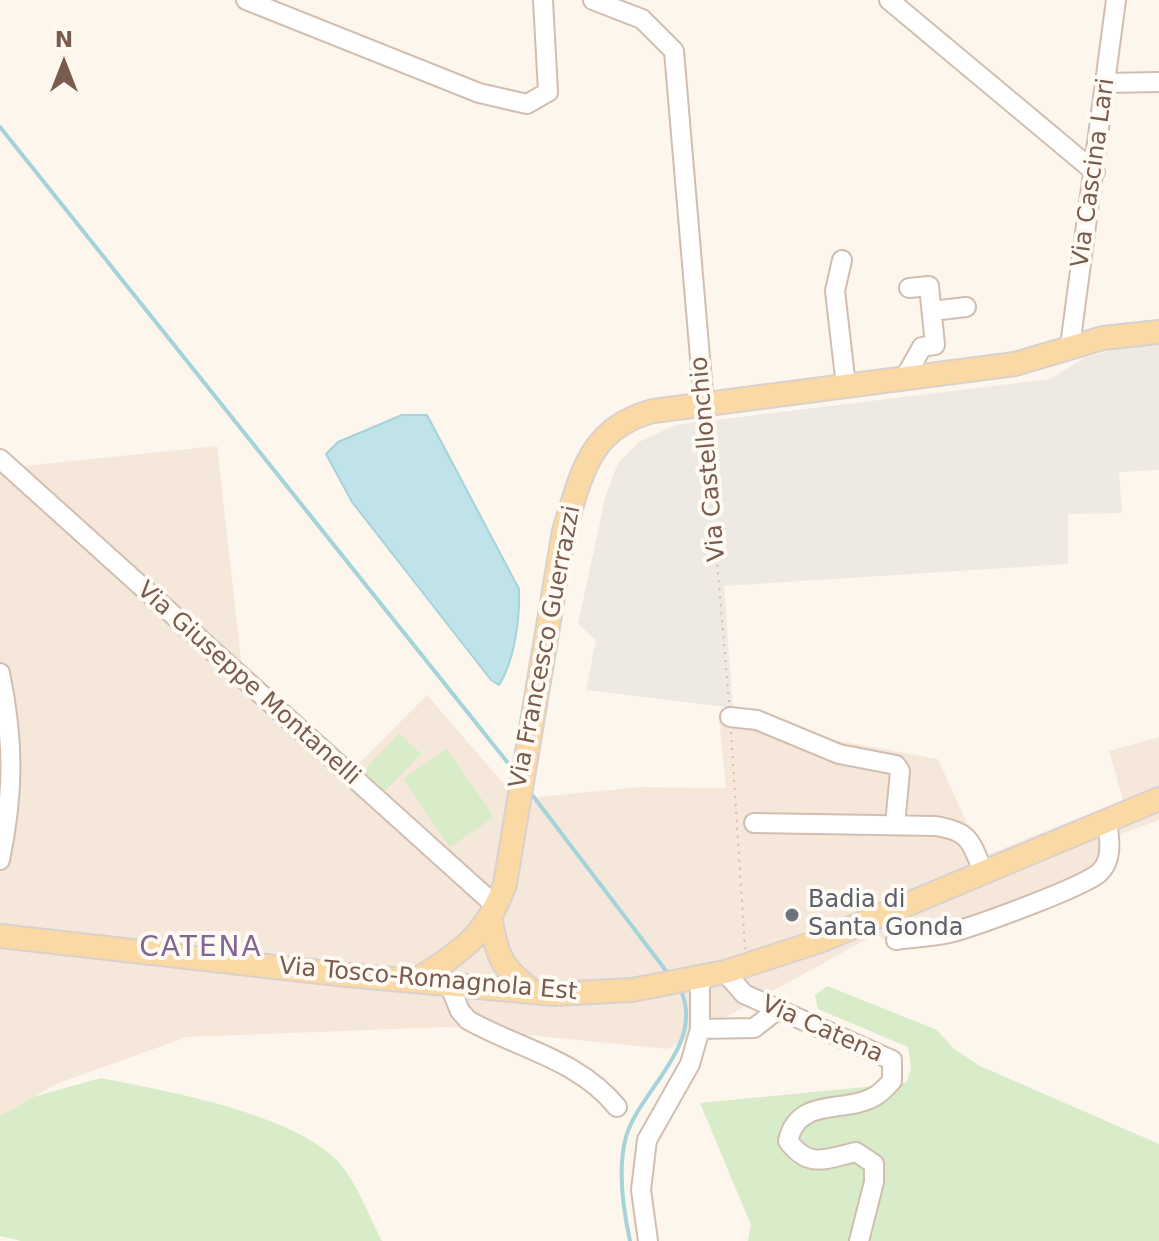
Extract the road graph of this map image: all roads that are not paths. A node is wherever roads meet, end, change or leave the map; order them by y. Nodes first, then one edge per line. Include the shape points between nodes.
1 (246, 0) edge
2 (543, 0) edge
3 (593, 0) edge
4 (889, 0) edge
5 (1116, 0) edge
6 (1159, 82) edge
7 (1107, 83) junction
8 (1095, 172) junction
9 (842, 260) dead end
10 (909, 288) dead end
11 (966, 307) dead end
12 (932, 311) junction
13 (1159, 332) edge
14 (1070, 346) junction
15 (904, 379) junction
16 (846, 386) junction
17 (704, 405) junction
18 (0, 459) edge
19 (0, 673) edge
20 (730, 717) road end
21 (1159, 799) edge
22 (1107, 820) junction
23 (754, 823) dead end
24 (895, 825) junction
25 (0, 860) edge
26 (983, 871) junction
27 (494, 913) junction
28 (0, 936) edge
29 (896, 940) dead end
30 (465, 949) junction
31 (496, 950) junction
32 (735, 969) junction
33 (700, 978) junction
34 (415, 981) junction
35 (449, 984) junction
36 (476, 986) junction
37 (532, 991) junction
38 (777, 1010) junction
39 (700, 1029) junction
40 (617, 1107) dead end
41 (648, 1241) edge
42 (859, 1241) edge

1 - 2 street via 479,93 527,104 548,92
3 - 17 street, Via Castellonchio via 642,19 674,51
4 - 8 street
5 - 7 street, Via Cascina Lari
6 - 7 street
7 - 8 street, Via Cascina Lari
8 - 14 street, Via Cascina Lari
9 - 16 street via 835,291
10 - 12 street via 929,286
11 - 12 street
12 - 15 street via 935,345 922,347
13 - 14 main road, Via Francesco Guerrazzi
14 - 15 main road, Via Francesco Guerrazzi via 1015,364
15 - 16 main road, Via Francesco Guerrazzi
16 - 17 main road, Via Francesco Guerrazzi
17 - 27 main road, Via Francesco Guerrazzi via 629,418 599,439 580,479 564,531 505,884
18 - 27 street, Via Giuseppe Montanelli
19 - 25 street via 13,771
20 - 24 street via 769,725 839,754 896,765 900,771
21 - 22 main road, Via Tosco-Romagnola Est
22 - 26 main road, Via Tosco-Romagnola Est
22 - 29 street via 1110,845 1099,873 955,932
23 - 24 street
24 - 26 street via 959,830 968,837
26 - 32 main road, Via Tosco-Romagnola Est via 820,941
27 - 30 main road, Via Francesco Guerrazzi
27 - 31 main road, Via Francesco Guerrazzi
28 - 34 main road, Via Tosco-Romagnola Est
30 - 34 main road, Via Francesco Guerrazzi
30 - 36 main road
31 - 36 main road
31 - 37 main road, Via Francesco Guerrazzi via 506,970
32 - 33 main road, Via Tosco-Romagnola Est
32 - 38 street, Via Catena via 744,994
33 - 37 main road, Via Tosco-Romagnola Est via 606,993
33 - 39 street
34 - 35 main road, Via Tosco-Romagnola Est
35 - 36 main road, Via Tosco-Romagnola Est
35 - 40 street via 468,1020 576,1071
36 - 37 main road, Via Tosco-Romagnola Est
38 - 39 street via 754,1028
38 - 42 street, Via Catena via 892,1060 892,1081 876,1096 808,1111 791,1126 788,1141 799,1156 817,1161 856,1152 874,1164
39 - 41 street via 690,1064 647,1140 641,1190

